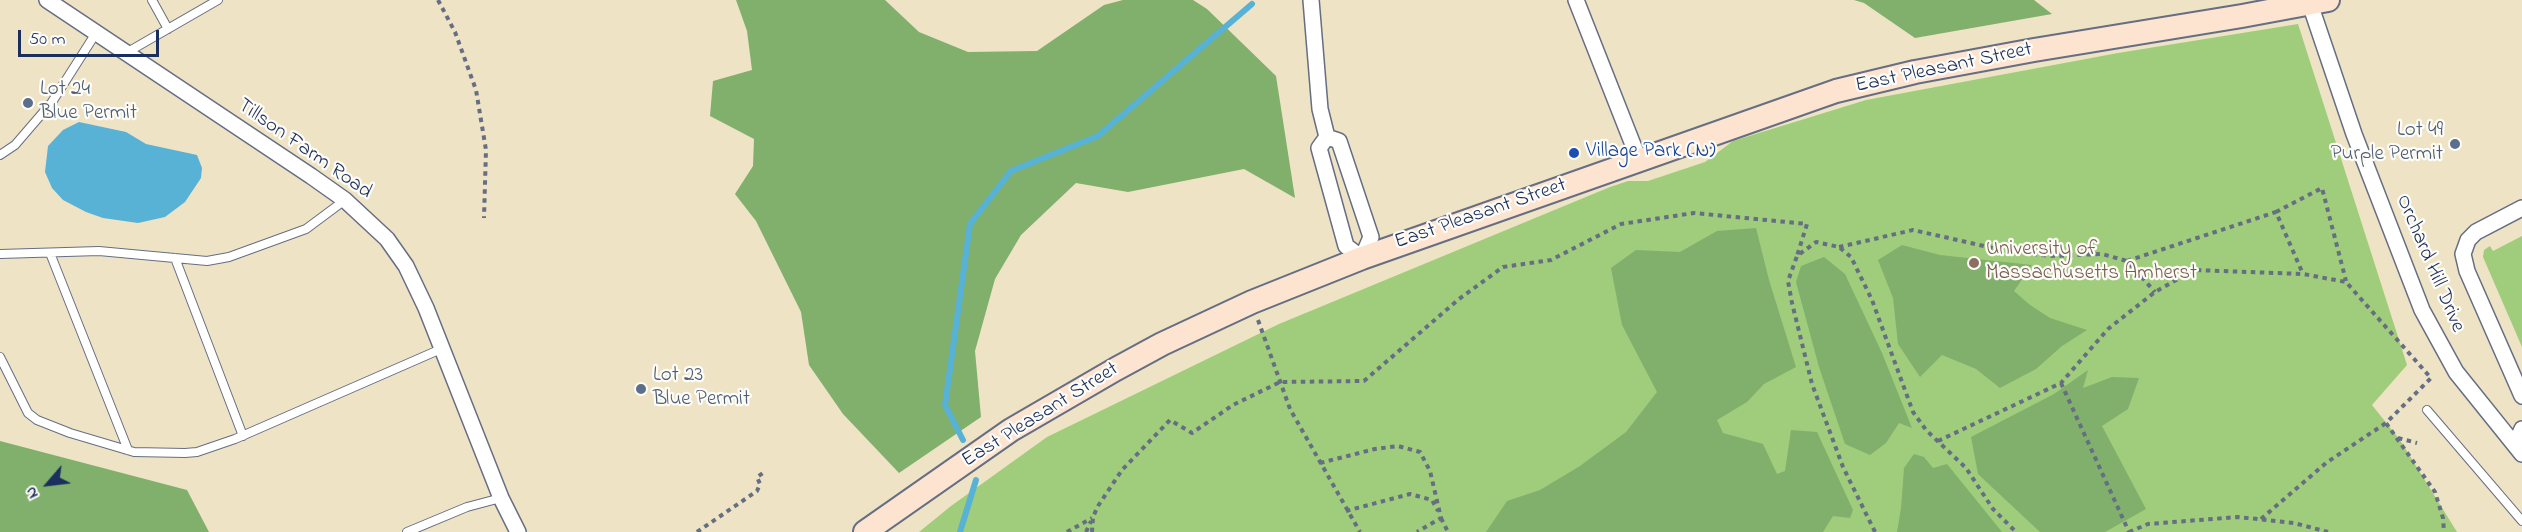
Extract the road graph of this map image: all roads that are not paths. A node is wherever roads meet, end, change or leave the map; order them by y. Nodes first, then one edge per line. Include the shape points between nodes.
1 (47, 0) edge
2 (152, 0) edge
3 (218, 0) edge
4 (1311, 0) edge
5 (1575, 0) edge
6 (2319, 2) edge
7 (168, 29) junction
8 (96, 33) junction
9 (126, 53) junction
10 (1327, 137) junction
11 (0, 155) edge
12 (1639, 160) junction
13 (345, 200) junction
14 (2522, 208) edge
15 (50, 253) junction
16 (0, 254) edge
17 (175, 258) junction
18 (1362, 258) junction
19 (441, 349) junction
20 (0, 357) edge
21 (2522, 396) edge
22 (2427, 410) dead end
23 (2522, 429) edge
24 (243, 436) junction
25 (2518, 449) edge
26 (128, 450) junction
27 (501, 498) junction
28 (2522, 521) edge
29 (407, 532) edge
30 (518, 532) edge
31 (865, 532) edge

1 - 8 street, Tillson Farm Road
2 - 7 lane
3 - 7 lane
4 - 10 street via 1320,109
5 - 12 street
6 - 12 main road, East Pleasant Street via 1915,72 1836,91
6 - 25 street, Orchard Hill Drive via 2354,134 2422,310 2456,372
7 - 9 lane
8 - 9 street, Tillson Farm Road
8 - 11 lane via 52,102 15,145
9 - 13 street, Tillson Farm Road
10 - 18 street via 1319,148 1346,246
10 - 18 street via 1339,141 1371,237
12 - 18 main road, East Pleasant Street
13 - 17 lane via 306,229 229,257 207,261
13 - 19 street, Tillson Farm Road via 387,239 406,266
14 - 21 street via 2476,232 2463,254
15 - 16 lane
15 - 17 lane via 99,251
15 - 26 lane
17 - 24 lane
18 - 31 main road, East Pleasant Street via 1252,302 1162,344 1011,430
19 - 24 lane
19 - 27 street, Tillson Farm Road
20 - 26 lane via 28,413 37,420
22 - 28 lane
23 - 25 street
24 - 26 lane via 197,452
27 - 29 lane via 467,507
27 - 30 street, Tillson Farm Road

